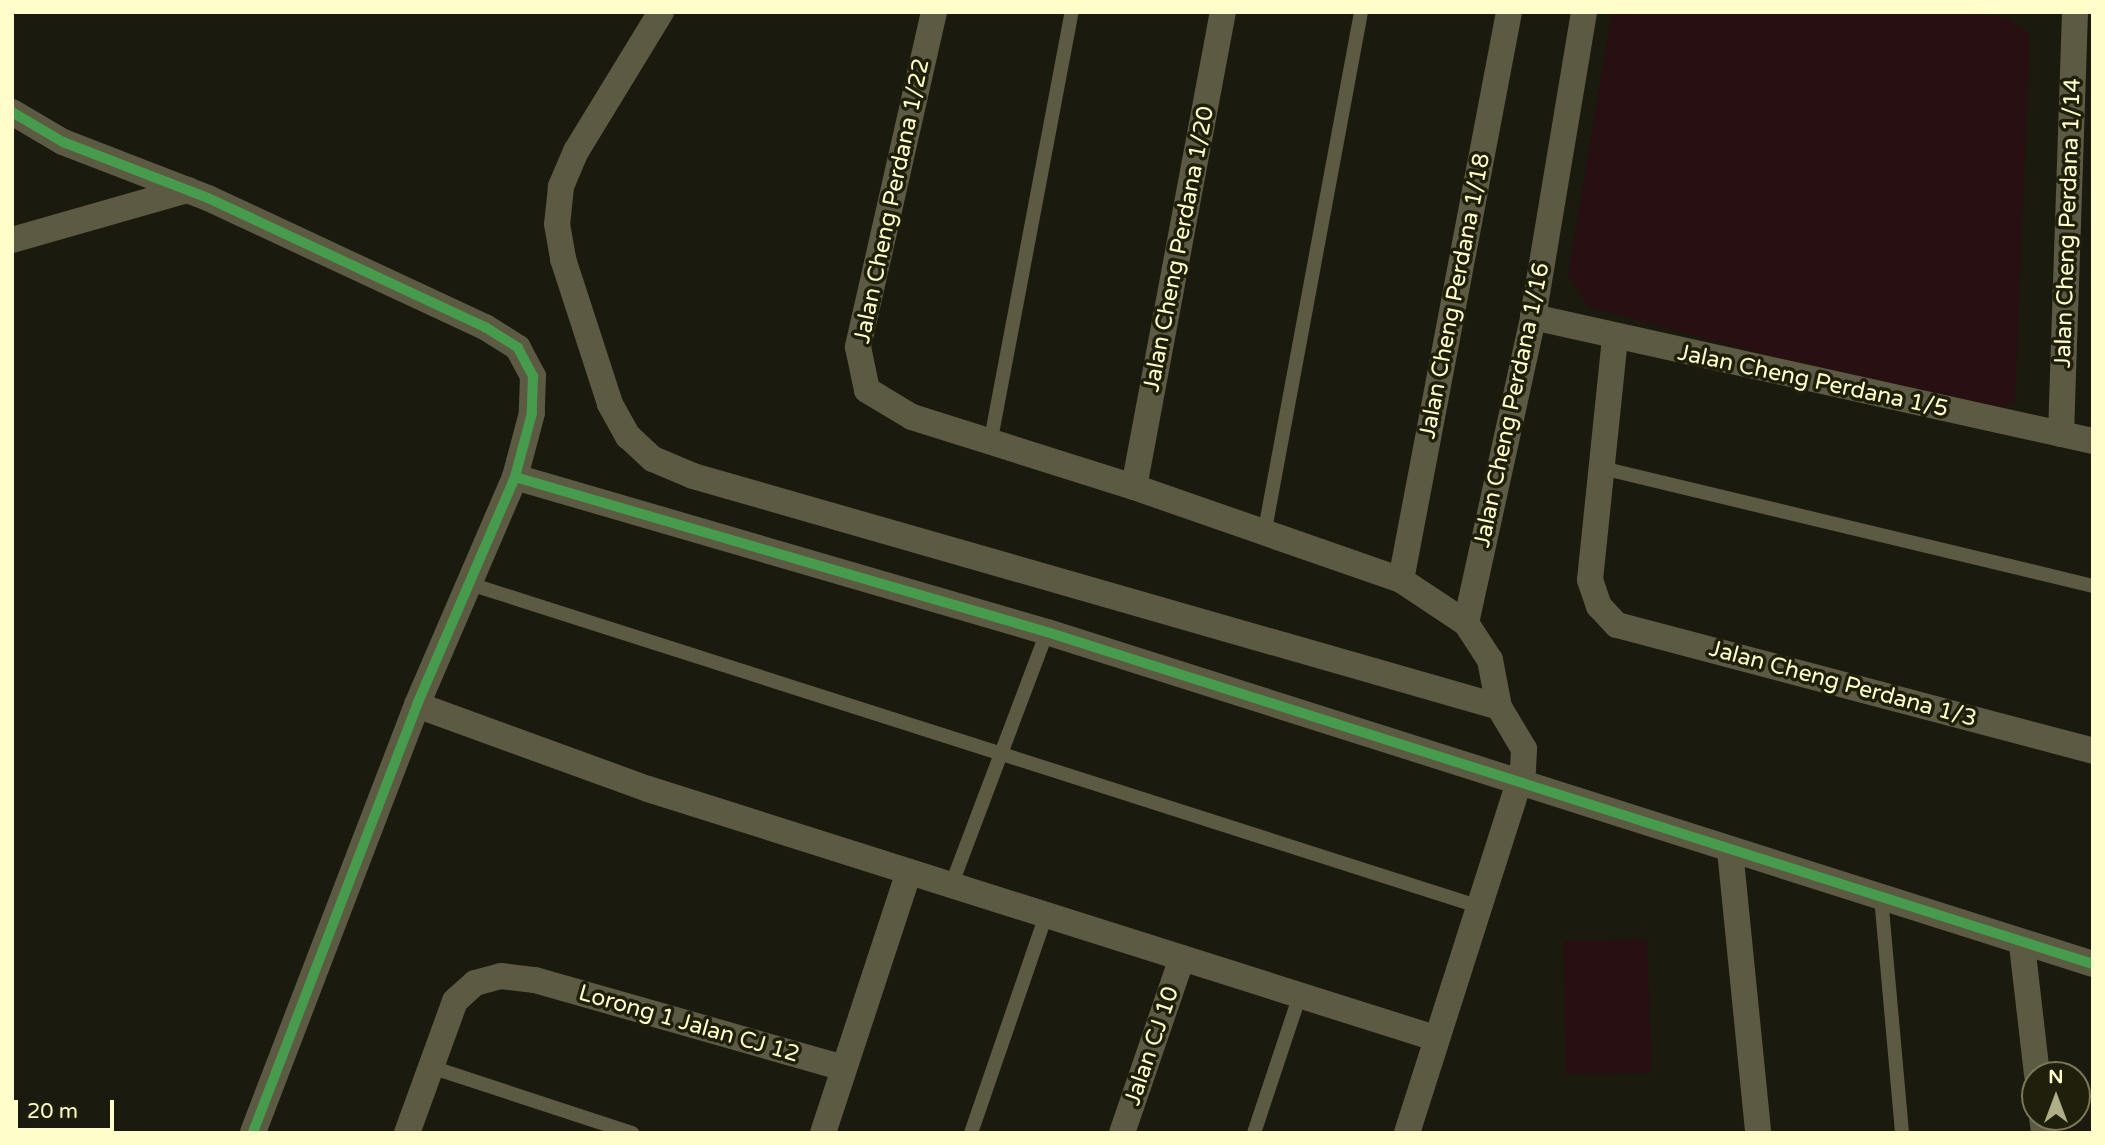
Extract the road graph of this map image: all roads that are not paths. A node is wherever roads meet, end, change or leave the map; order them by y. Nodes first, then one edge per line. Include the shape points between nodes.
1 (661, 12) edge
2 (934, 12) edge
3 (1072, 12) edge
4 (1223, 12) edge
5 (1361, 12) edge
6 (1509, 12) edge
7 (1584, 12) edge
8 (2075, 12) edge
9 (12, 112) edge
10 (188, 190) junction
11 (12, 240) edge
12 (1534, 317) junction
13 (1615, 338) junction
14 (2061, 434) junction
15 (991, 439) junction
16 (2093, 441) edge
17 (1602, 468) junction
18 (514, 477) junction
19 (1134, 487) junction
20 (1264, 535) junction
21 (1401, 580) junction
22 (467, 583) junction
23 (2093, 586) edge
24 (1466, 623) junction
25 (1047, 632) junction
26 (417, 705) junction
27 (1499, 707) junction
28 (2093, 751) edge
29 (1001, 754) junction
30 (1520, 785) junction
31 (1730, 850) junction
32 (909, 872) junction
33 (951, 886) junction
34 (1881, 897) junction
35 (1477, 906) junction
36 (1046, 915) junction
37 (2022, 944) junction
38 (1182, 958) junction
39 (2093, 964) edge
40 (1300, 995) junction
41 (1435, 1038) junction
42 (2036, 1061) edge
43 (431, 1067) junction
44 (843, 1068) junction
45 (253, 1133) edge
46 (407, 1133) edge
47 (632, 1133) edge
48 (823, 1133) edge
49 (971, 1133) edge
50 (1122, 1133) edge
51 (1254, 1133) edge
52 (1407, 1133) edge
53 (1758, 1133) edge
54 (1902, 1133) edge

1 - 27 street via 576,151 561,187 557,224 563,259 610,404 628,436 653,459 693,476
2 - 15 street, Jalan Cheng Perdana 1/22 via 858,347 867,390 912,417
3 - 15 lane
4 - 19 street, Jalan Cheng Perdana 1/20
5 - 20 lane
6 - 21 street, Jalan Cheng Perdana 1/18
7 - 12 street, Jalan Cheng Perdana 1/16
8 - 14 street, Jalan Cheng Perdana 1/14
9 - 10 street via 63,142
10 - 11 street
10 - 18 street via 485,327 518,348 533,376 532,413
12 - 13 street, Jalan Cheng Perdana 1/5
12 - 24 street, Jalan Cheng Perdana 1/16
13 - 14 street, Jalan Cheng Perdana 1/5
13 - 17 street
14 - 16 street, Jalan Cheng Perdana 1/5
15 - 19 street
17 - 23 lane
17 - 28 street, Jalan Cheng Perdana 1/3 via 1590,580 1600,606 1617,625
18 - 22 street
18 - 25 street
19 - 20 street
20 - 21 street
21 - 24 street
22 - 26 street
22 - 29 lane
24 - 27 street via 1490,660
25 - 29 lane
25 - 30 street
26 - 32 street via 648,789
26 - 45 street
27 - 30 street via 1524,749
29 - 33 lane
29 - 35 lane
30 - 31 street
30 - 35 street
31 - 34 street
31 - 53 street
32 - 33 street
32 - 44 street
33 - 36 street
34 - 37 street
34 - 54 lane
35 - 41 street
36 - 38 street
36 - 49 lane
37 - 39 street
37 - 42 street
38 - 40 street
38 - 50 street, Jalan CJ 10
40 - 41 street
40 - 51 lane
41 - 52 street
43 - 44 street, Lorong 1 Jalan CJ 12 via 455,1001 475,983 501,976 534,980
43 - 46 street, Lorong 1 Jalan CJ 12
43 - 47 lane
44 - 48 street

